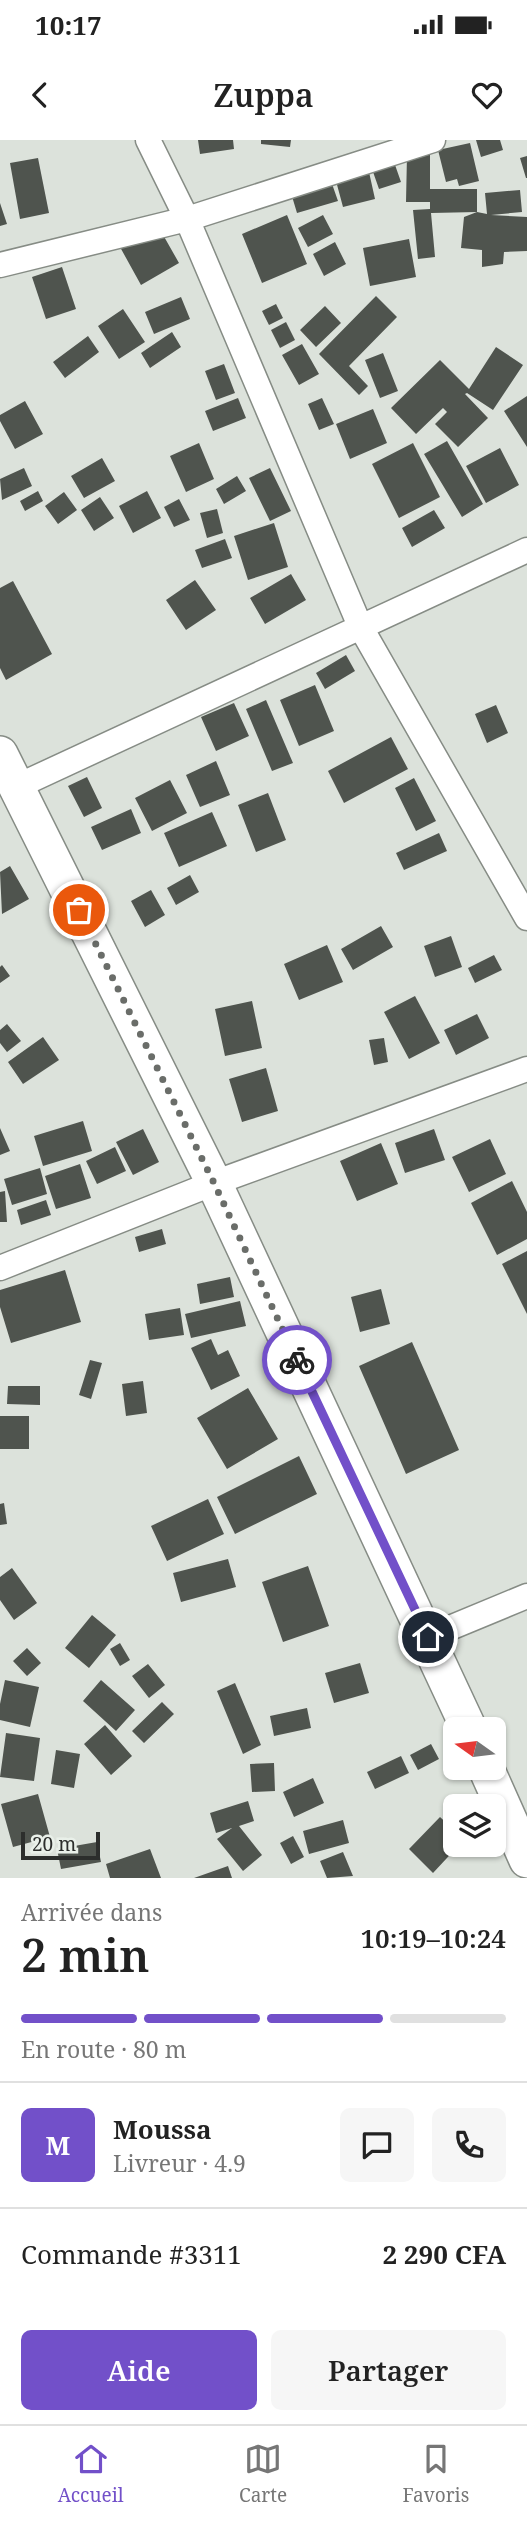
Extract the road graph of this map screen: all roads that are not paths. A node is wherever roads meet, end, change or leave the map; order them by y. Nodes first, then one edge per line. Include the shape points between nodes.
1 (148, 140) edge
2 (433, 140) edge
3 (187, 219) junction
4 (0, 265) edge
5 (527, 550) edge
6 (360, 626) junction
7 (8, 777) edge
8 (527, 918) edge
9 (527, 1069) edge
10 (214, 1183) junction
11 (0, 1268) edge
12 (527, 1596) edge
13 (428, 1637) junction
14 (464, 1717) edge
15 (491, 1780) edge
16 (527, 1860) edge

1 - 3 street
2 - 3 street
3 - 4 street
3 - 6 street
5 - 6 street
6 - 7 street
6 - 8 street
7 - 10 street
9 - 10 street
10 - 11 street
10 - 13 street
12 - 13 street
13 - 14 street
15 - 16 street

